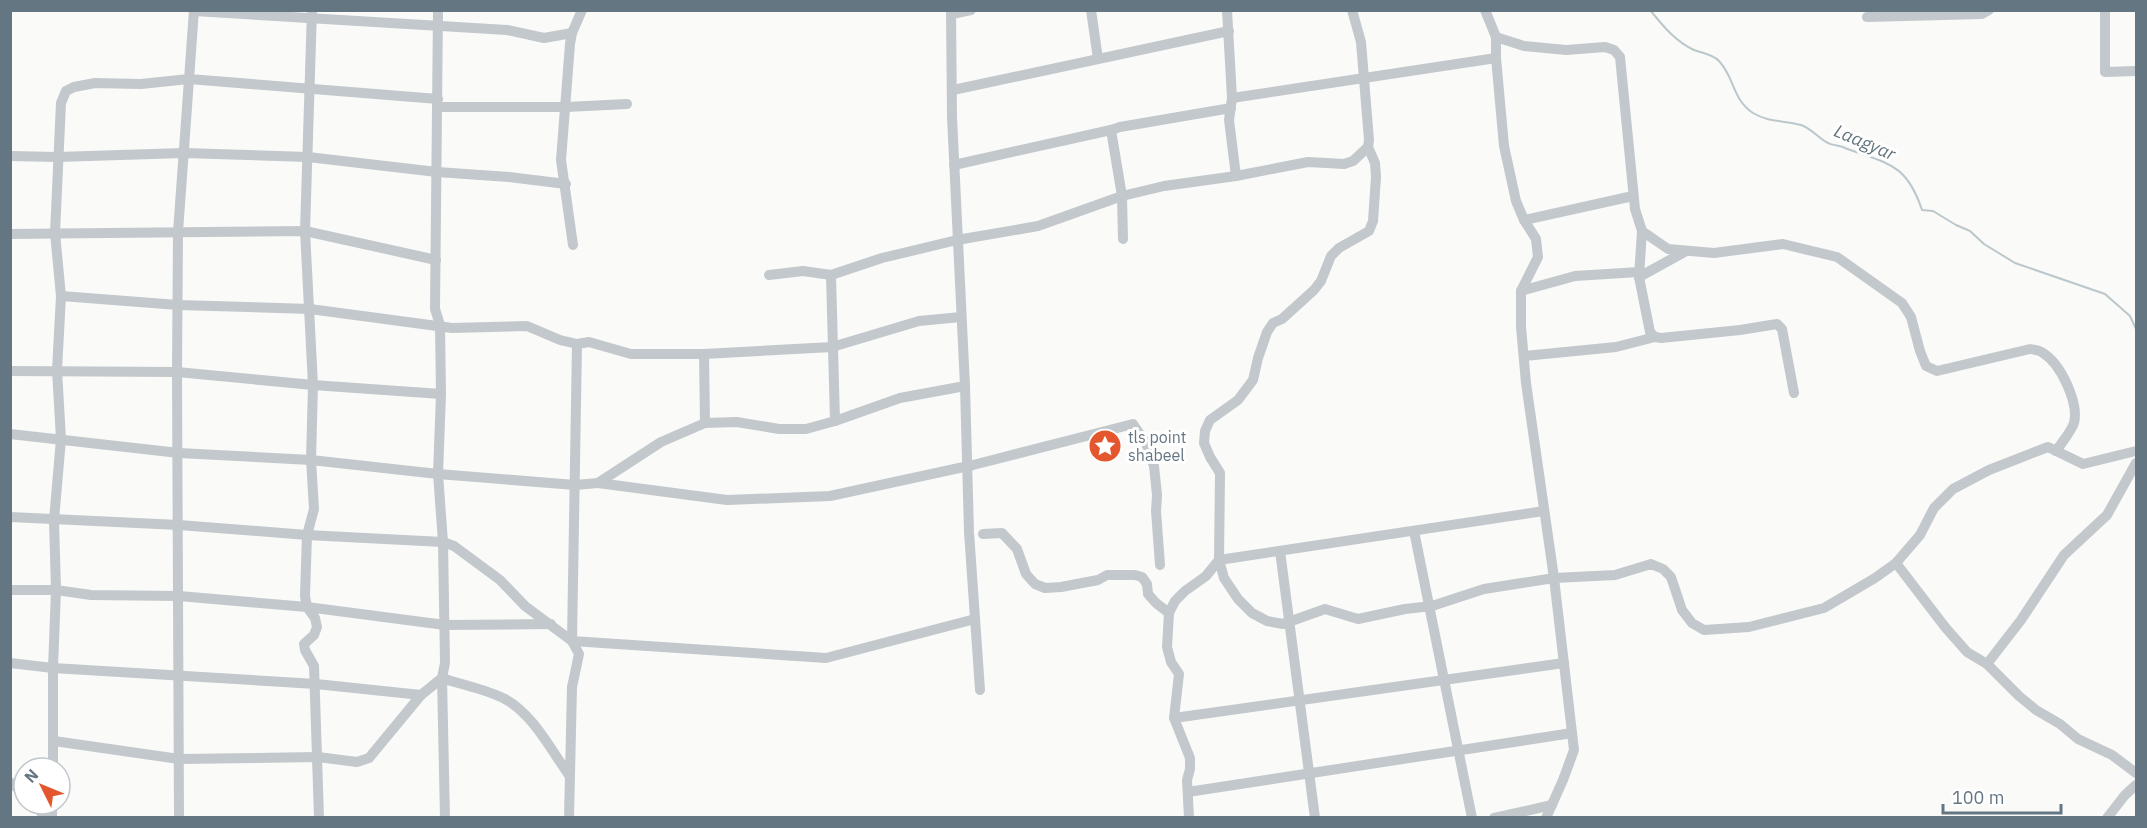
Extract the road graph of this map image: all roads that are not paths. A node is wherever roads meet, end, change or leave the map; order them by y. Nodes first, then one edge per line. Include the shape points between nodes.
1 (438, 10) edge
2 (582, 10) edge
3 (971, 10) edge
4 (1091, 10) edge
5 (1227, 10) edge
6 (1352, 10) edge
7 (1485, 10) edge
8 (1989, 10) edge
9 (2106, 10) edge
10 (194, 11) edge
11 (952, 12) edge
12 (312, 14) edge
13 (1867, 16) dead end
14 (438, 27) junction
15 (1229, 31) junction
16 (572, 33) junction
17 (1496, 37) junction
18 (1496, 58) junction
19 (1098, 59) junction
20 (2136, 70) edge
21 (189, 79) junction
22 (1363, 80) junction
23 (310, 90) junction
24 (953, 90) junction
25 (438, 103) junction
26 (1231, 103) junction
27 (627, 104) dead end
28 (566, 107) junction
29 (1111, 130) junction
30 (1368, 147) junction
31 (184, 153) junction
32 (10, 156) edge
33 (57, 157) junction
34 (308, 158) junction
35 (954, 165) junction
36 (437, 172) junction
37 (1236, 176) junction
38 (566, 184) junction
39 (1122, 196) junction
40 (1633, 196) junction
41 (1524, 220) junction
42 (305, 231) junction
43 (1642, 231) junction
44 (178, 232) junction
45 (55, 233) junction
46 (10, 234) edge
47 (1123, 239) dead end
48 (957, 240) junction
49 (573, 244) dead end
50 (1686, 251) junction
51 (436, 260) junction
52 (769, 275) dead end
53 (831, 275) junction
54 (1639, 275) junction
55 (1521, 291) junction
56 (61, 296) junction
57 (178, 306) junction
58 (310, 309) junction
59 (961, 317) junction
60 (440, 325) junction
61 (1655, 336) junction
62 (577, 344) junction
63 (832, 347) junction
64 (704, 354) junction
65 (1524, 356) junction
66 (57, 370) junction
67 (10, 371) edge
68 (177, 372) junction
69 (313, 385) junction
70 (965, 386) junction
71 (441, 393) junction
72 (1794, 393) dead end
73 (836, 421) junction
74 (705, 423) junction
75 (10, 434) edge
76 (60, 440) junction
77 (2056, 451) junction
78 (2136, 452) edge
79 (179, 453) junction
80 (311, 460) junction
81 (2136, 463) edge
82 (967, 465) junction
83 (438, 474) junction
84 (598, 483) junction
85 (575, 486) junction
86 (1544, 512) junction
87 (10, 517) edge
88 (54, 520) junction
89 (179, 525) junction
90 (1414, 531) junction
91 (983, 534) dead end
92 (307, 535) junction
93 (443, 542) junction
94 (1280, 551) junction
95 (1219, 560) junction
96 (1896, 563) junction
97 (1161, 565) dead end
98 (1554, 578) junction
99 (10, 590) edge
100 (56, 590) junction
101 (179, 596) junction
102 (1430, 606) junction
103 (307, 607) junction
104 (1169, 613) junction
105 (975, 619) junction
106 (1289, 622) junction
107 (552, 624) junction
108 (445, 625) junction
109 (572, 641) junction
110 (10, 663) edge
111 (1564, 663) junction
112 (1987, 664) junction
113 (53, 668) junction
114 (179, 675) junction
115 (442, 678) junction
116 (1444, 680) junction
117 (316, 684) junction
118 (980, 690) dead end
119 (421, 695) junction
120 (1174, 718) junction
121 (1572, 734) junction
122 (54, 741) junction
123 (1458, 751) junction
124 (53, 756) edge
125 (318, 757) junction
126 (179, 759) junction
127 (2136, 773) edge
128 (569, 775) junction
129 (2136, 785) edge
130 (1188, 792) junction
131 (1552, 805) junction
132 (180, 818) edge
133 (319, 818) edge
134 (445, 818) edge
135 (569, 818) edge
136 (1189, 818) edge
137 (1315, 818) edge
138 (1472, 818) edge
139 (1494, 818) edge
140 (1546, 818) edge
141 (2107, 818) edge

1 - 14 street
2 - 16 street
3 - 11 street
4 - 19 street
5 - 15 street
6 - 22 street via 1361,42
7 - 17 street
8 - 13 street via 1982,14
9 - 20 street via 2105,72
10 - 12 street
10 - 21 street
11 - 24 street
12 - 14 street
12 - 23 street
14 - 16 street via 507,30 544,38
14 - 25 street
15 - 19 street
15 - 26 street
16 - 28 street
17 - 18 street
17 - 40 street via 1524,46 1614,50 1620,57
18 - 22 street
18 - 41 street via 1504,146
19 - 24 street
21 - 23 street
21 - 31 street
21 - 33 street via 95,83 66,91 61,103
22 - 26 street
22 - 30 street
23 - 25 street
23 - 34 street
24 - 35 street
25 - 28 street
25 - 36 street
26 - 29 street
26 - 37 street via 1229,120
27 - 28 street
28 - 38 street via 561,160
29 - 35 street
29 - 39 street
30 - 37 street via 1344,164 1308,162
30 - 95 street via 1376,177 1369,231 1339,248 1314,290 1273,323 1253,380 1238,400 1210,420 1205,431 1204,443 1220,473
31 - 33 street
31 - 34 street
31 - 44 street
32 - 33 street
33 - 45 street
34 - 36 street
34 - 42 street
35 - 48 street
36 - 38 street
36 - 51 street
37 - 39 street
38 - 49 street
39 - 47 street
39 - 48 street via 1038,226
40 - 41 street
40 - 43 street
41 - 55 street via 1536,239 1538,257
42 - 44 street
42 - 51 street
42 - 58 street
43 - 50 street via 1668,249
43 - 54 street
44 - 45 street
44 - 57 street
45 - 46 street
45 - 56 street
48 - 53 street
48 - 59 street
50 - 54 street
50 - 77 street via 1714,253 1783,244 1837,257 1902,303 1911,317 1926,366 1936,371 2030,349 2042,351 2053,361 2076,408 2074,424
51 - 60 street via 435,309
52 - 53 street via 803,271
53 - 63 street
54 - 55 street via 1575,276
54 - 61 street via 1650,332
55 - 65 street
56 - 57 street
56 - 66 street
57 - 58 street
57 - 68 street
58 - 60 street
58 - 69 street
59 - 63 street via 909,324
59 - 70 street
60 - 62 street via 527,326
60 - 71 street
61 - 65 street via 1616,347
61 - 72 street via 1777,324 1782,329
62 - 64 street via 589,342 631,354
62 - 85 street
63 - 64 street
63 - 73 street
64 - 74 street
65 - 86 street
66 - 67 street
66 - 68 street
66 - 76 street
68 - 69 street
68 - 79 street
69 - 71 street
69 - 80 street
70 - 73 street via 900,398
70 - 82 street
71 - 83 street
73 - 74 street via 806,429
74 - 84 street via 661,442
75 - 76 street
76 - 79 street
76 - 88 street
77 - 78 street via 2083,464
77 - 96 street via 2048,447 1953,489 1934,507 1920,535
79 - 80 street
79 - 89 street
80 - 83 street
80 - 92 street via 314,509
81 - 112 street via 2107,515 2064,555
82 - 84 street via 830,496 727,500
82 - 97 street via 1133,423 1154,466
82 - 105 street
83 - 85 street
83 - 93 street
84 - 85 street
85 - 109 street
86 - 90 street
86 - 98 street
87 - 88 street
88 - 89 street
88 - 100 street
89 - 92 street
89 - 101 street
90 - 94 street
90 - 102 street
91 - 104 street via 1002,533 1017,549 1026,574 1035,584 1061,587 1107,575 1135,575 1142,577 1148,594
92 - 93 street
92 - 103 street
93 - 107 street via 500,580 525,606
93 - 108 street
94 - 95 street
94 - 106 street
95 - 104 street via 1175,601
95 - 106 street via 1224,578 1252,613 1267,621
96 - 98 street via 1824,608 1749,627 1704,630 1682,610 1671,577 1651,564 1615,575
96 - 112 street via 1945,627 1968,652
98 - 102 street via 1484,589
98 - 111 street
99 - 100 street
100 - 101 street via 91,595
100 - 113 street
101 - 103 street
101 - 114 street
102 - 106 street via 1358,619 1325,609
102 - 116 street
103 - 108 street
103 - 117 street via 317,627 304,644 314,666
104 - 120 street via 1167,647 1179,674
105 - 109 street via 826,658
105 - 118 street
106 - 137 street
107 - 108 street
107 - 109 street
108 - 115 street
109 - 128 street via 579,654 572,687
110 - 113 street
111 - 116 street
111 - 121 street
112 - 127 street via 2036,710
113 - 114 street
113 - 122 street
114 - 117 street
114 - 126 street
115 - 119 street
115 - 128 street via 505,699 519,709
115 - 134 street
116 - 120 street
116 - 123 street
117 - 119 street
117 - 125 street
119 - 125 street via 369,758 357,762
120 - 130 street via 1190,758
121 - 123 street
121 - 131 street via 1574,750
122 - 124 street
122 - 126 street
123 - 130 street
123 - 138 street
125 - 126 street
125 - 133 street
126 - 132 street
128 - 135 street
129 - 141 street
130 - 136 street
131 - 139 street
131 - 140 street

